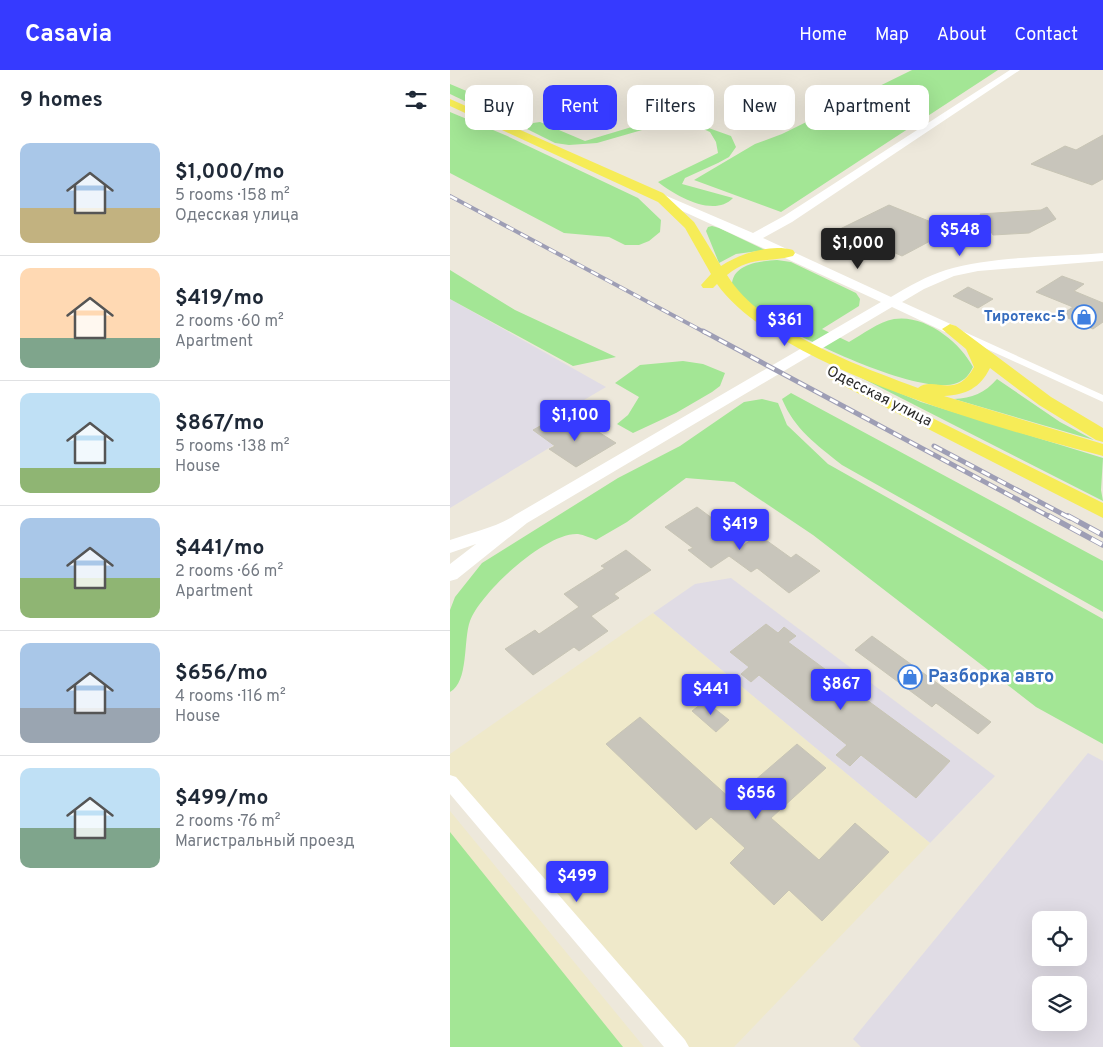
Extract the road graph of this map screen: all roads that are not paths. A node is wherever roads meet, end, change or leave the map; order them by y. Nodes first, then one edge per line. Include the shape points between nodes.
1 (1016, 70) edge
2 (450, 102) edge
3 (601, 170) junction
4 (658, 196) junction
5 (754, 238) junction
6 (788, 253) junction
7 (1103, 258) edge
8 (713, 280) junction
9 (891, 301) junction
10 (950, 329) junction
11 (973, 347) junction
12 (884, 382) junction
13 (1103, 398) edge
14 (1103, 436) edge
15 (1103, 450) edge
16 (1103, 511) edge
17 (521, 519) junction
18 (450, 547) edge
19 (450, 574) edge
20 (450, 782) edge
21 (678, 1047) edge

1 - 5 street
2 - 3 main road
3 - 4 main road, Одесская улица
3 - 8 main road, Одесская улица via 654,203 669,217
4 - 5 street, Одесская улица
4 - 8 main road, Одесская улица via 674,207 693,229
5 - 6 street, Одесская улица
6 - 8 main road via 743,259 725,268
6 - 9 street, Одесская улица
7 - 9 street via 978,267 950,273
8 - 12 main road, Одесская улица via 771,328
8 - 16 main road, Одесская улица via 722,306 767,340
9 - 10 street, Одесская улица
9 - 17 street
10 - 11 main road
10 - 13 street
11 - 12 main road via 982,366 977,378 967,386 936,391
11 - 14 main road via 1045,401
12 - 15 main road, Одесская улица via 929,399
17 - 18 street
17 - 19 street
20 - 21 street

